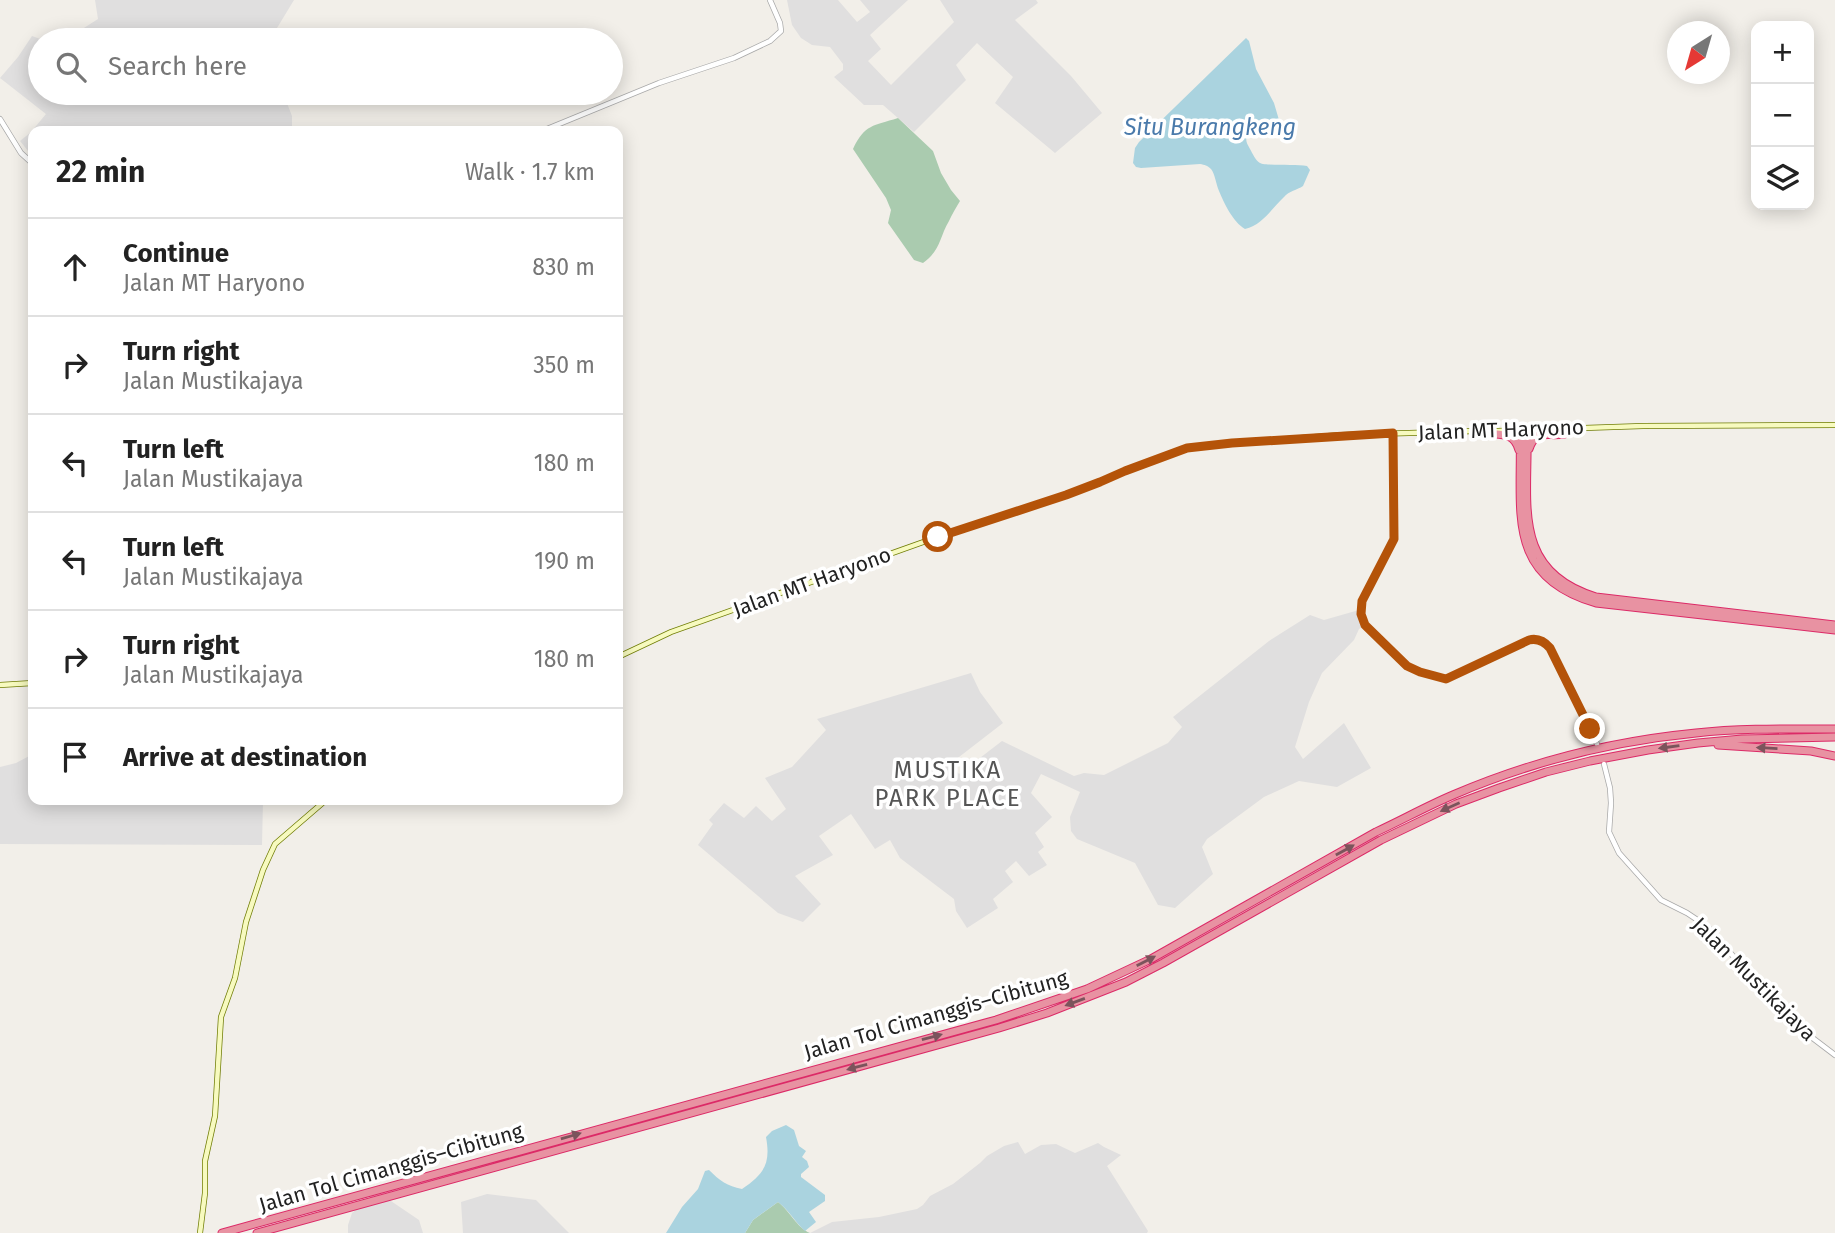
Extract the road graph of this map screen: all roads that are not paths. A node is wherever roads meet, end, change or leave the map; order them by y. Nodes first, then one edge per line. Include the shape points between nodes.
1 (770, 0) edge
2 (623, 98) edge
3 (605, 105) edge
4 (0, 119) edge
5 (554, 126) edge
6 (28, 159) edge
7 (1835, 425) edge
8 (1581, 428) junction
9 (1478, 431) junction
10 (1524, 431) junction
11 (1393, 433) junction
12 (1524, 457) junction
13 (1530, 546) junction
14 (1835, 626) edge
15 (623, 655) edge
16 (28, 683) edge
17 (0, 685) edge
18 (1835, 727) edge
19 (1835, 737) edge
20 (1698, 743) junction
21 (1597, 744) dead end
22 (1835, 756) edge
23 (1604, 764) dead end
24 (320, 805) edge
25 (1835, 1055) edge
26 (200, 1233) edge
27 (222, 1233) edge
28 (257, 1233) edge

1 - 2 street via 781,31 770,41
3 - 5 street
4 - 6 street
7 - 8 main road, Jalan MT Haryono
8 - 10 main road, Jalan MT Haryono
8 - 12 highway via 1536,436
9 - 10 main road, Jalan MT Haryono
9 - 11 main road, Jalan MT Haryono
9 - 12 highway via 1509,436
10 - 12 highway
11 - 15 main road, Jalan MT Haryono via 1197,446 1174,452 1066,495 671,632
11 - 21 street via 1394,539 1362,601 1365,625 1407,666 1446,679 1529,640 1543,642
12 - 13 highway
13 - 14 highway via 1552,574 1596,597
13 - 14 highway via 1537,569 1549,580 1596,603
16 - 17 main road
27 -> 18 highway, Jalan Tol Cimanggis–Cibitung via 1043,1005 1151,959 1414,813 1543,763 1696,733
19 - 20 highway, Jalan Tol Cimanggis–Cibitung
22 -> 20 highway
20 -> 28 highway, Jalan Tol Cimanggis–Cibitung via 1546,772 1456,804 1381,840 1126,982 1047,1013
23 - 25 street, Jalan Mustikajaya via 1610,788 1609,832 1619,853 1661,900 1709,928 1805,1033
24 - 26 main road via 275,844 246,922 235,978 221,1017 215,1116 205,1161

